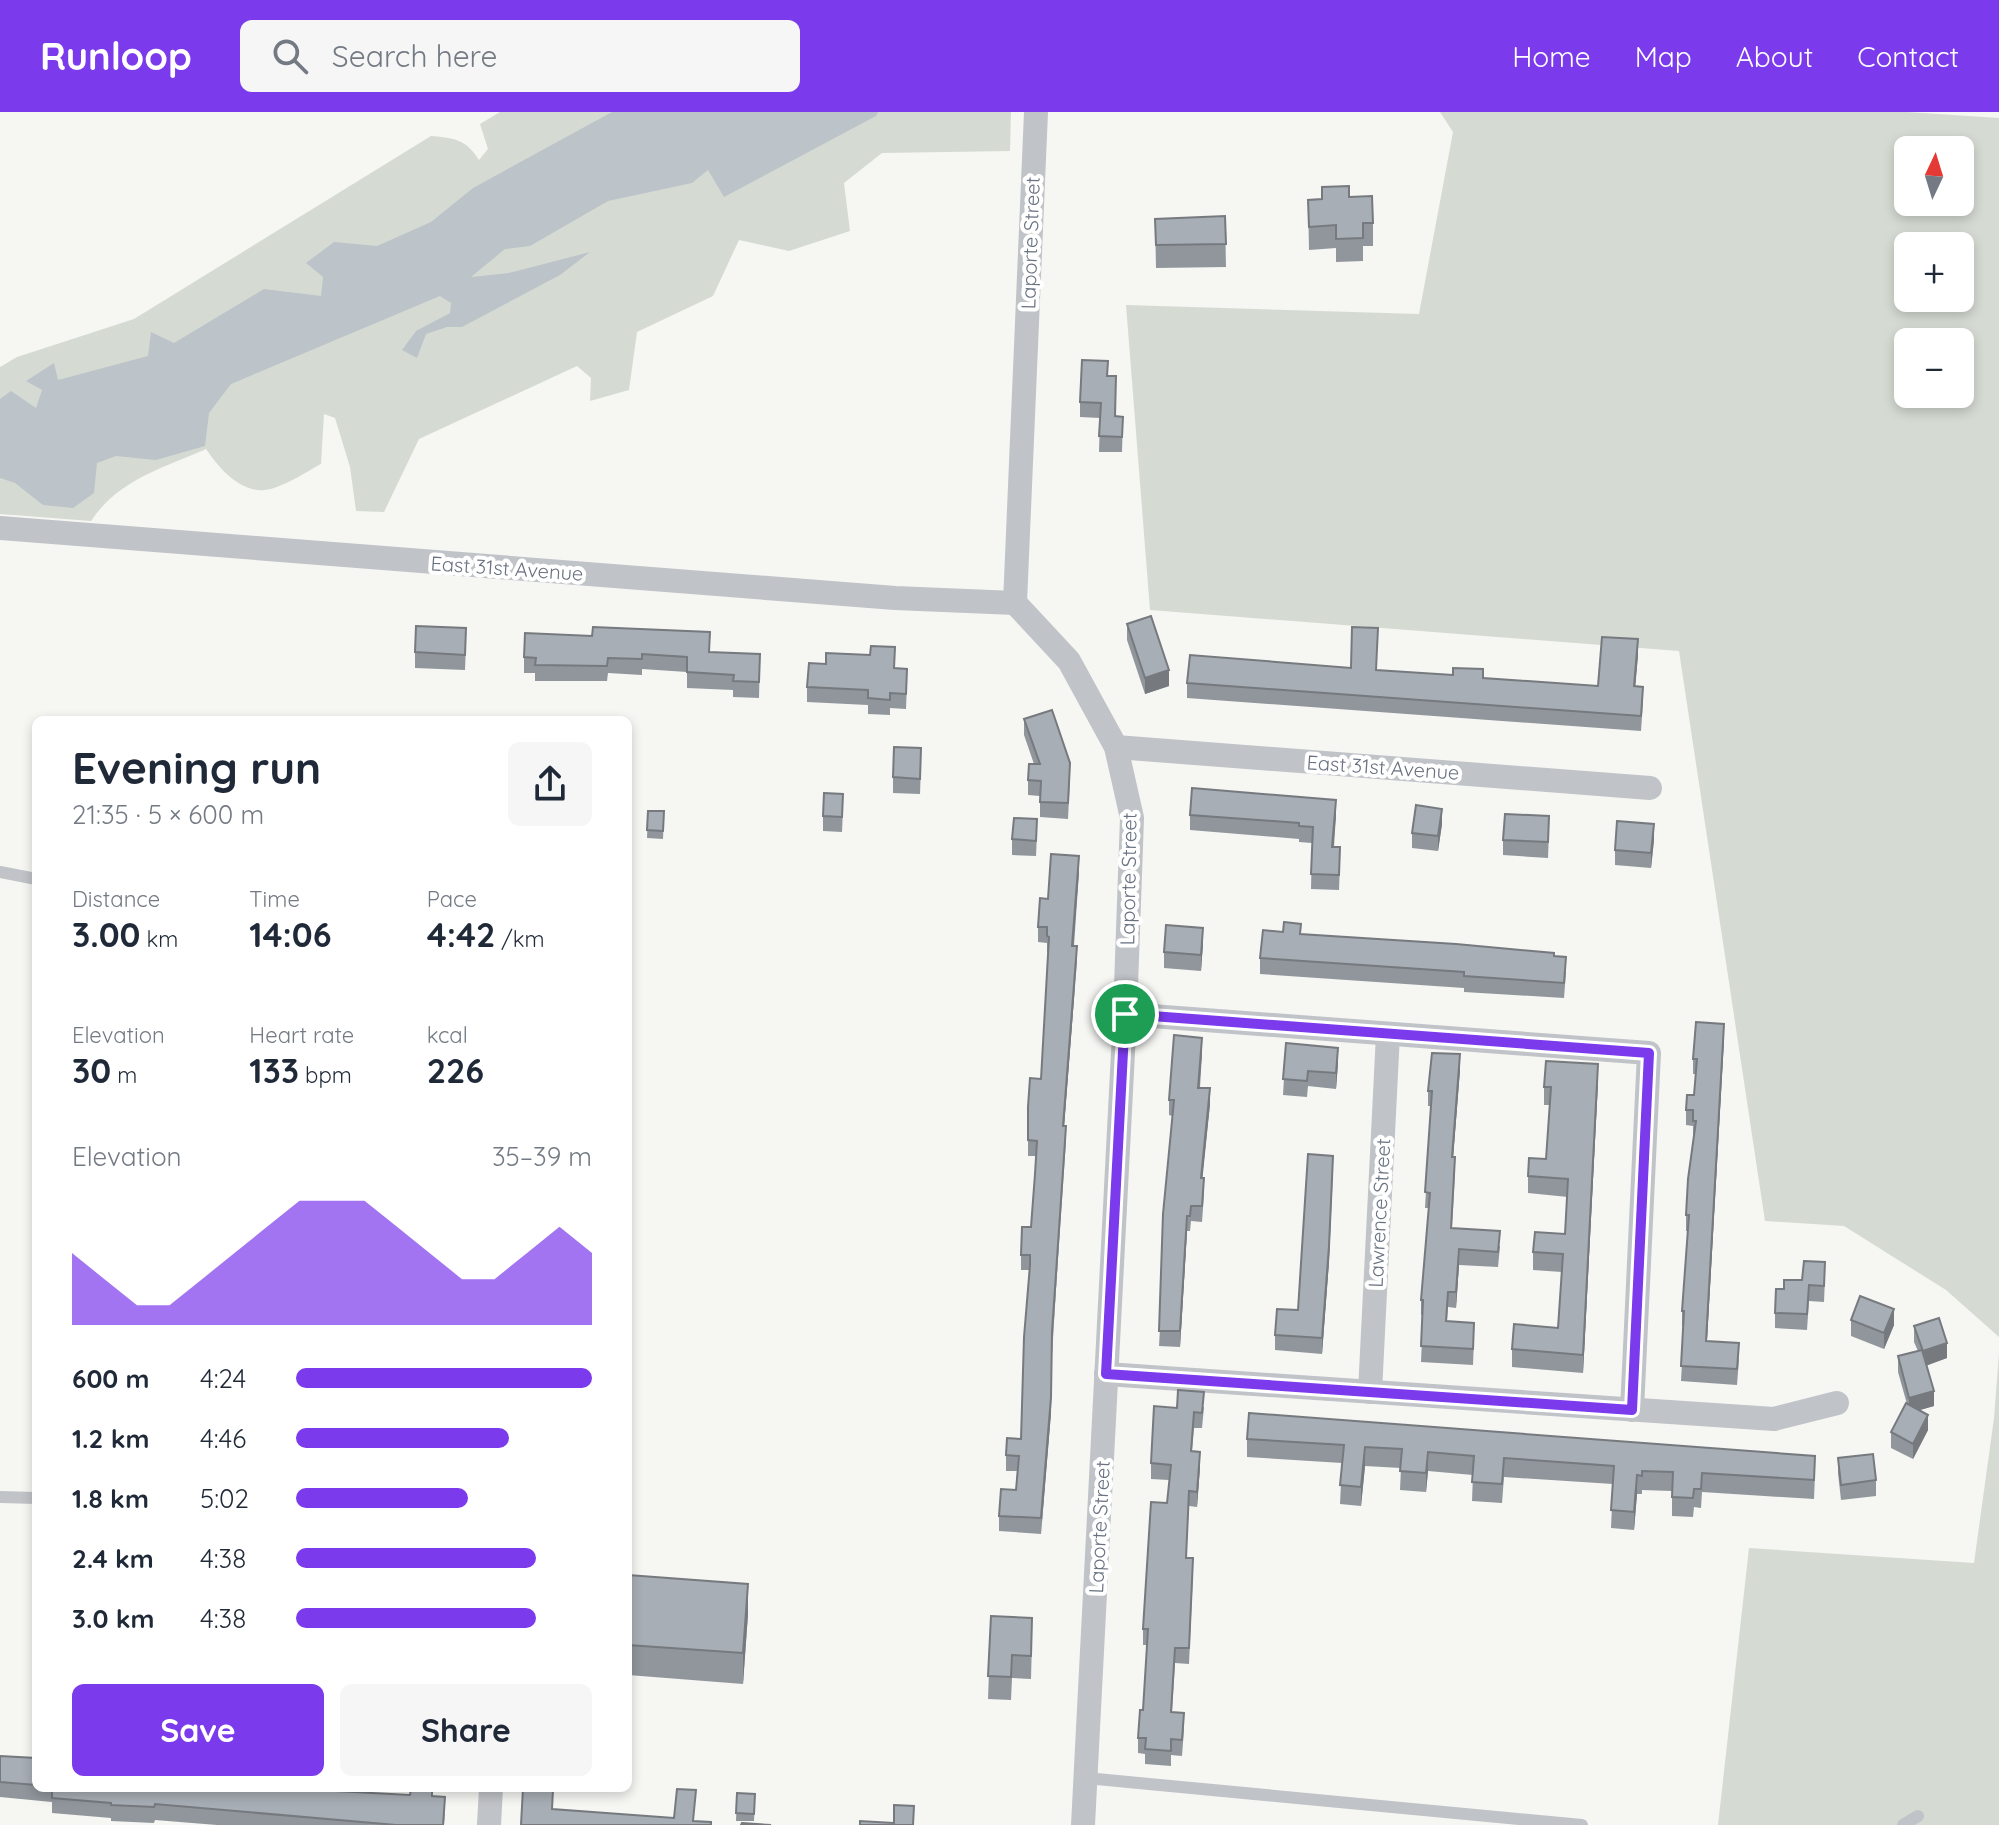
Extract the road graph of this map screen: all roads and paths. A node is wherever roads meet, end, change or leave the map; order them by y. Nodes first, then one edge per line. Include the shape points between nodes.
1 (1036, 112) edge
2 (0, 528) edge
3 (1015, 603) junction
4 (1116, 747) junction
5 (1650, 788) dead end
6 (0, 872) edge
7 (32, 878) edge
8 (1125, 1014) junction
9 (1388, 1034) junction
10 (1106, 1374) junction
11 (1370, 1392) junction
12 (1837, 1403) dead end
13 (1632, 1410) junction
14 (0, 1497) edge
15 (32, 1498) edge
16 (1086, 1778) junction
17 (491, 1792) edge
18 (1918, 1816) dead end
19 (489, 1825) edge
20 (1083, 1825) edge
21 (1582, 1825) edge
22 (1903, 1825) edge

1 - 3 street, Laporte Street
2 - 3 street, East 31st Avenue
3 - 4 street, Laporte Street via 1069,661
4 - 5 street, East 31st Avenue
4 - 8 street, Laporte Street via 1132,818
6 - 7 lane
8 - 9 street
8 - 10 street, Laporte Street
9 - 11 street, Lawrence Street
9 - 13 street via 1649,1053
10 - 11 street
10 - 16 street, Laporte Street
11 - 13 street
12 - 13 street via 1774,1419
14 - 15 lane
16 - 20 street, Laporte Street
16 - 21 lane
17 - 19 street
18 - 22 lane

